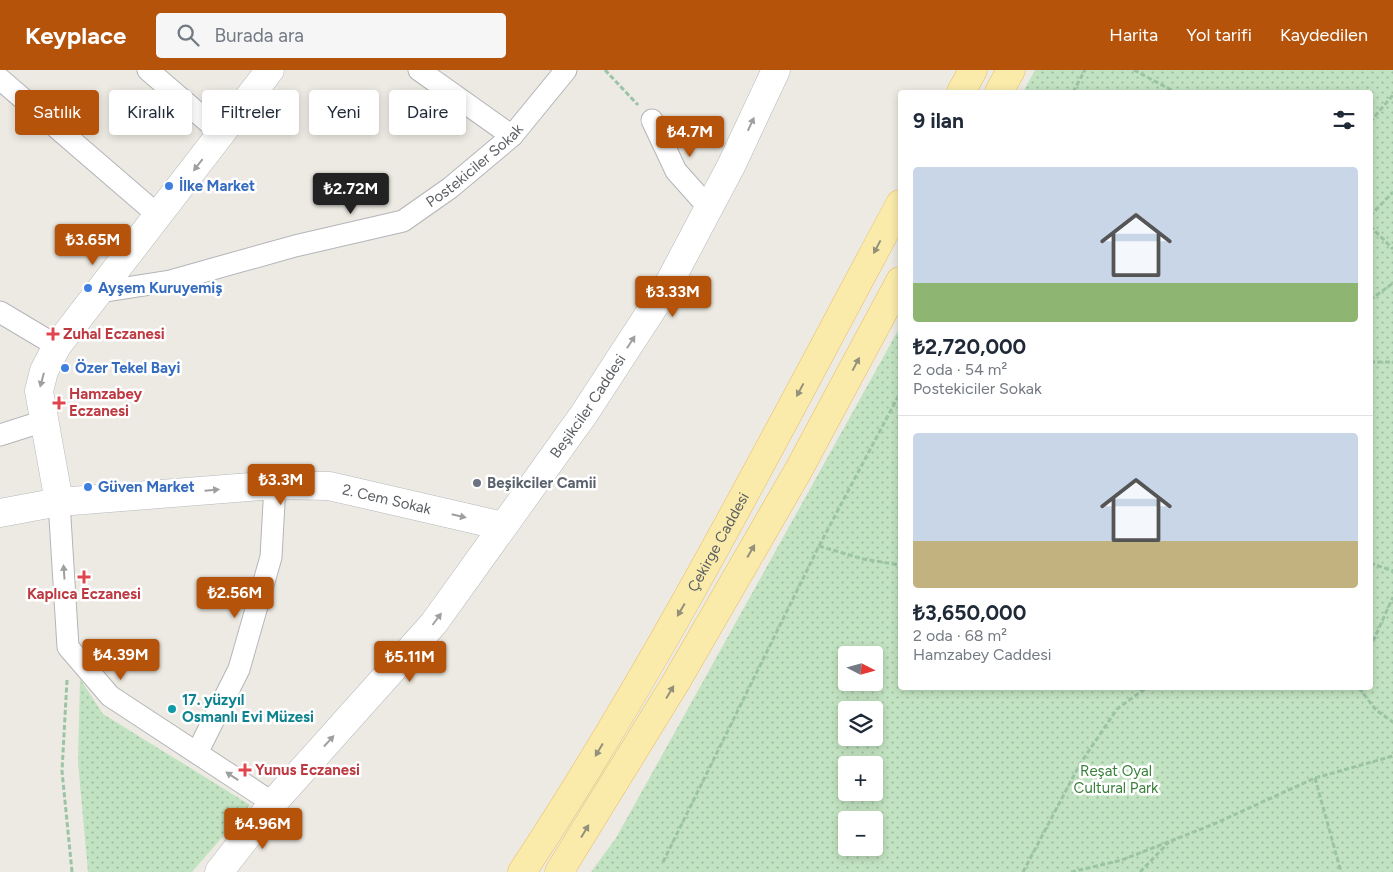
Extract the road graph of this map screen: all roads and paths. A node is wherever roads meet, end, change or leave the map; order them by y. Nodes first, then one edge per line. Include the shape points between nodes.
1 (148, 70) edge
2 (270, 70) edge
3 (419, 70) edge
4 (566, 70) edge
5 (605, 70) edge
6 (776, 70) edge
7 (973, 70) edge
8 (1011, 70) edge
9 (1085, 70) edge
10 (1134, 70) edge
11 (0, 79) edge
12 (255, 90) edge
13 (962, 90) edge
14 (999, 90) edge
15 (1074, 90) edge
16 (1171, 90) edge
17 (1393, 95) edge
18 (202, 117) edge
19 (1373, 118) edge
20 (652, 120) joint
21 (221, 135) edge
22 (512, 136) junction
23 (1393, 192) edge
24 (709, 208) junction
25 (898, 208) edge
26 (1373, 213) edge
27 (159, 216) junction
28 (1373, 229) edge
29 (1393, 250) edge
30 (1393, 283) edge
31 (898, 285) edge
32 (100, 292) junction
33 (1373, 298) edge
34 (0, 312) edge
35 (57, 346) junction
36 (1373, 362) edge
37 (1393, 362) edge
38 (898, 397) edge
39 (44, 422) junction
40 (0, 435) edge
41 (275, 485) junction
42 (59, 502) junction
43 (0, 513) edge
44 (503, 526) junction
45 (819, 546) junction
46 (1373, 564) edge
47 (898, 566) edge
48 (1393, 571) edge
49 (1393, 597) edge
50 (1373, 641) edge
51 (68, 647) junction
52 (1143, 690) edge
53 (1361, 690) edge
54 (1393, 722) edge
55 (197, 753) junction
56 (1393, 756) edge
57 (1315, 778) junction
58 (273, 802) junction
59 (1170, 841) junction
60 (663, 862) dead end
61 (72, 872) edge
62 (219, 872) edge
63 (522, 872) edge
64 (559, 872) edge
65 (1023, 872) edge
66 (1071, 872) edge
67 (1140, 872) edge
68 (1341, 872) edge

1 - 18 street
2 - 12 main road
3 - 22 street
4 - 22 street, Postekiciler Sokak
5 - 20 path
24 -> 6 main road, Beşikciler Caddesi
7 - 13 main road
8 - 14 main road
9 - 15 path
10 - 16 path
11 - 27 street
17 - 19 path
20 - 24 street via 676,171
21 -> 27 main road
22 - 32 street, Postekiciler Sokak via 450,188 403,221 295,246 170,281
23 - 26 path
44 -> 24 main road, Beşikciler Caddesi via 584,414 668,285
25 -> 63 main road, Çekirge Caddesi via 707,566 633,695
27 - 32 main road
28 - 29 path
30 - 33 path
64 -> 31 main road, Çekirge Caddesi via 798,471
32 - 35 main road
34 - 35 street
35 -> 39 main road via 44,371 39,391
36 - 37 path
38 - 45 path
39 - 40 street
39 - 42 main road
42 -> 41 main road, 2. Cem Sokak
41 -> 44 main road, 2. Cem Sokak via 329,486
41 - 55 street via 271,557 239,670
42 - 43 main road, 2. Cem Sokak
51 -> 42 street
58 -> 44 main road, Beşikciler Caddesi via 434,623
45 - 47 path via 862,560
45 - 60 path
46 - 48 path
49 - 50 path
51 - 55 street via 110,696
51 - 61 path via 62,771
52 - 65 path via 1116,710 1086,756
53 - 54 path via 1376,710
58 -> 55 street
56 - 57 path
57 - 59 path
57 - 68 path
58 - 62 main road, Beşikciler Caddesi
59 - 66 path via 1122,860
59 - 67 path

